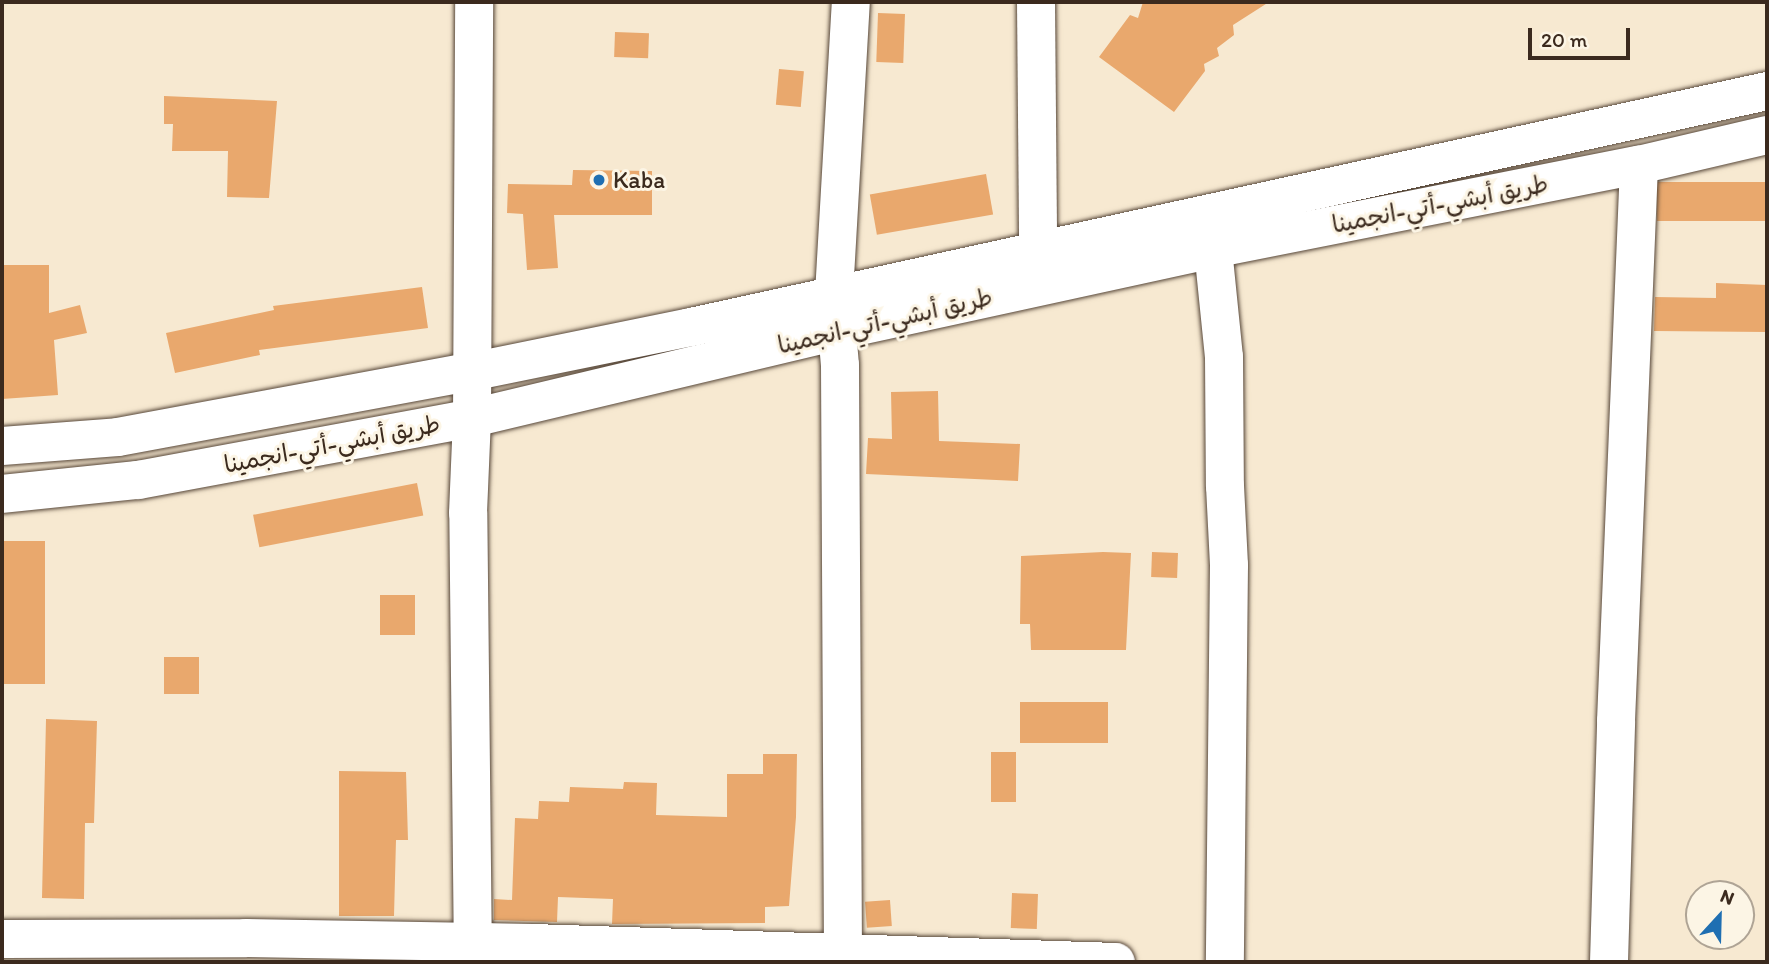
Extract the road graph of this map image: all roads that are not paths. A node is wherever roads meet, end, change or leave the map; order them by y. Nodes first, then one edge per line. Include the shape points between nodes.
1 (474, 2) edge
2 (851, 2) edge
3 (1036, 2) edge
4 (1767, 91) edge
5 (1767, 135) edge
6 (1639, 165) junction
7 (1213, 248) junction
8 (1038, 249) junction
9 (834, 294) junction
10 (837, 331) junction
11 (470, 373) junction
12 (472, 418) junction
13 (2, 446) edge
14 (2, 494) edge
15 (2, 939) edge
16 (246, 950) edge
17 (473, 953) edge
18 (843, 957) edge
19 (1116, 962) edge
20 (1225, 962) edge
21 (1609, 962) edge

1 - 11 main road
2 - 9 main road
3 - 8 main road
4 - 8 main road
5 - 6 main road, طريق أبشي-أتي-انجمينا
6 - 7 main road, طريق أبشي-أتي-انجمينا
6 - 21 main road
7 - 10 main road, طريق أبشي-أتي-انجمينا
7 - 20 main road via 1224,357 1229,565
8 - 9 main road
9 - 11 main road
10 - 12 main road, طريق أبشي-أتي-انجمينا
10 - 18 main road
11 - 12 main road
11 - 13 main road via 118,437
12 - 14 main road, طريق أبشي-أتي-انجمينا via 138,480
12 - 17 main road via 468,513
15 - 16 main road
16 - 17 main road
17 - 18 main road
18 - 19 main road

